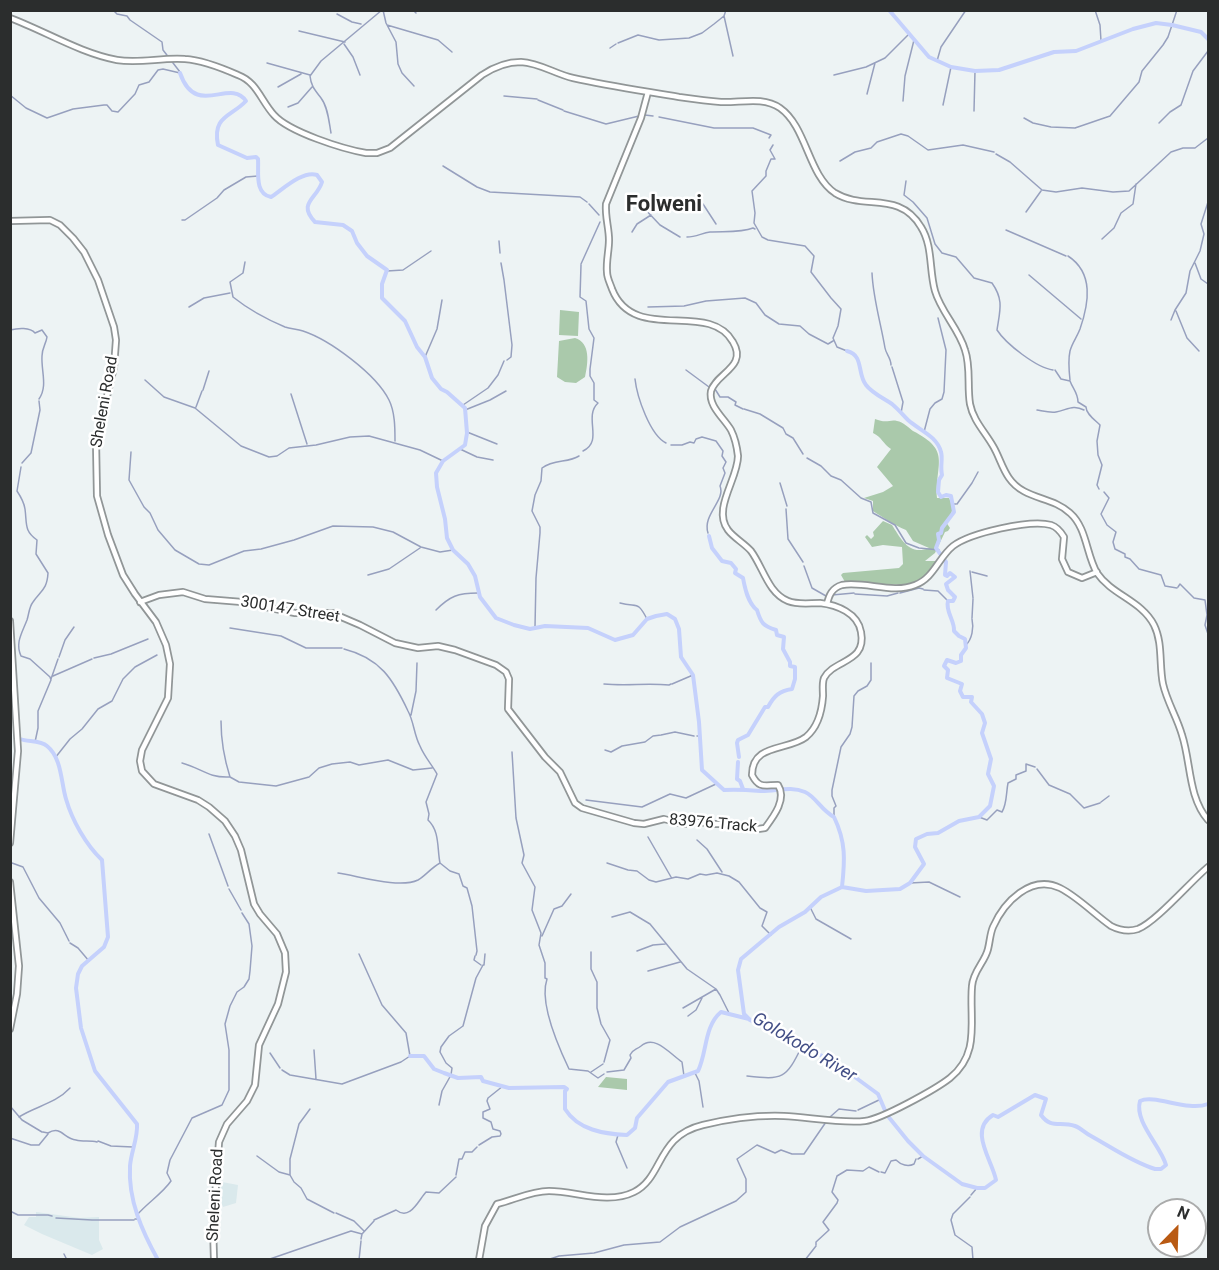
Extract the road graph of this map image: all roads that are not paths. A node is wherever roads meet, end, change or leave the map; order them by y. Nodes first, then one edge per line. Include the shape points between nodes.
1 (10, 18) edge
2 (648, 92) junction
3 (10, 221) edge
4 (1097, 572) junction
5 (140, 602) junction
6 (826, 604) junction
7 (10, 621) edge
8 (1209, 820) edge
9 (644, 824) joint
10 (10, 843) edge
11 (1209, 867) edge
12 (10, 882) edge
13 (10, 1029) edge
14 (214, 1260) edge
15 (479, 1260) edge

1 - 2 street via 102,56 133,61 193,60 241,76 285,125 366,153 394,146 482,75 506,64 531,64 568,77
2 - 4 street via 774,105 791,120 833,191 849,199 893,204 914,217 927,240 936,296 965,348 970,402 977,422 1015,485 1026,494 1062,507 1075,518
2 - 6 street via 606,204 608,276 618,300 633,313 660,321 703,322 731,338 736,348 735,362 714,385 711,395 735,439 738,455 722,512 726,527 750,550 782,598 793,603
3 - 5 street, Sheleni Road via 45,219 60,225 84,252 107,303 115,345 112,378 96,442 97,496 123,575
4 - 6 street via 1082,578 1068,572 1063,562 1064,537 1055,527 1021,525 960,542 947,552 930,576 915,585 842,585 831,592
4 - 8 street via 1142,609 1155,627 1166,696 1184,741 1198,803
5 - 9 street, 300147 Street via 164,593 183,592 295,613 332,613 395,643 418,648 442,647 496,665 508,674 508,709 558,769 577,804 586,810
5 - 14 street, Sheleni Road via 157,624 170,664 168,698 142,750 142,771 154,784 198,800 225,821 241,850 254,904 277,934 286,959 278,1004 259,1045 255,1085 247,1101 226,1124 218,1147
6 - 9 street, 83976 Track via 856,619 862,634 859,649 826,675 821,712 810,734 795,743 766,750 758,757 752,774 757,782 764,787 778,785 781,790 779,807 764,828 683,824 664,819
7 - 10 street via 18,751
11 - 15 street via 1146,924 1131,930 1111,926 1055,886 1038,885 1019,893 994,924 986,953 973,978 973,1037 964,1062 953,1076 869,1120 771,1116 695,1128 669,1145 647,1181 631,1193 584,1196 545,1191 497,1204 485,1226
12 - 13 street via 19,966

